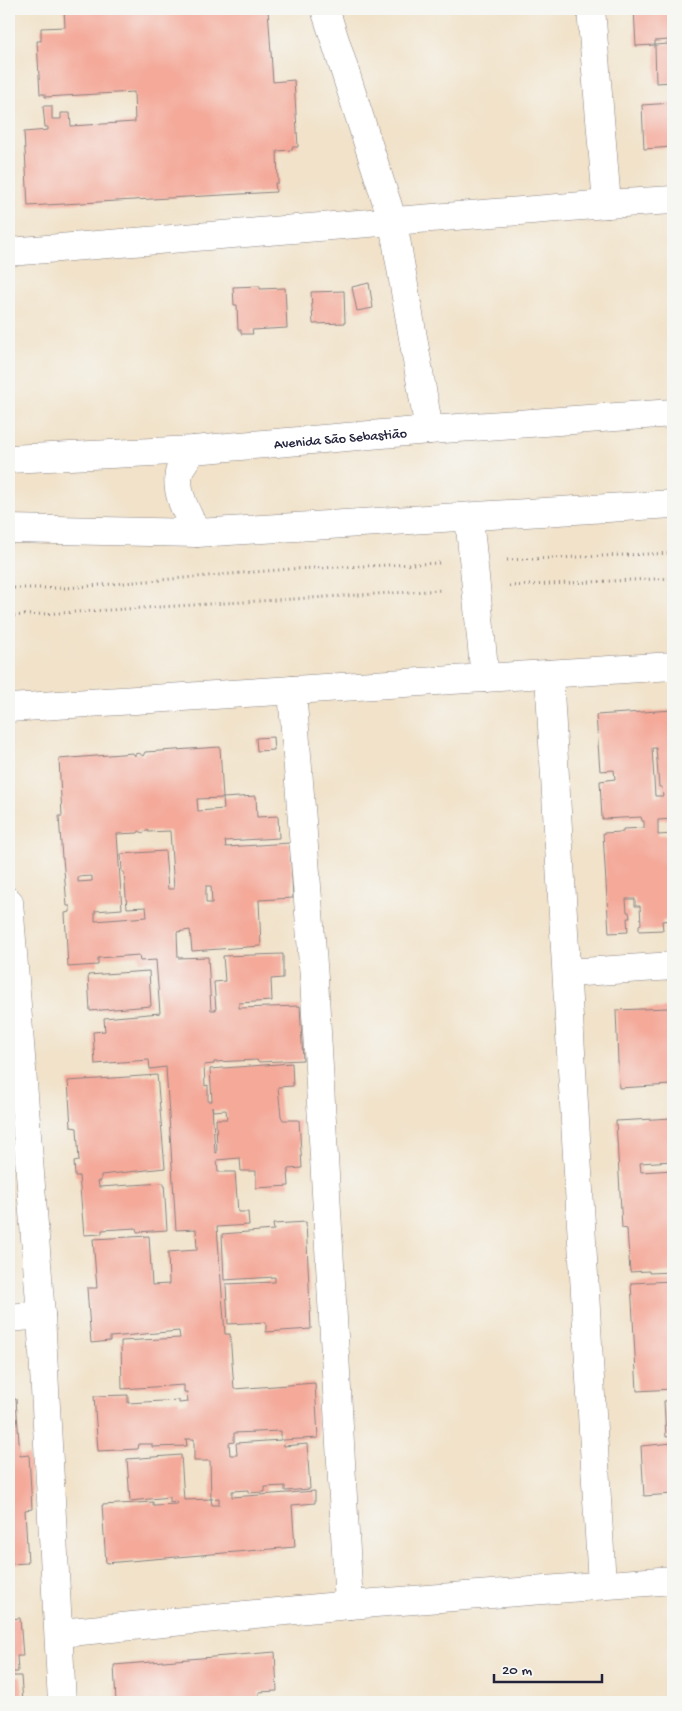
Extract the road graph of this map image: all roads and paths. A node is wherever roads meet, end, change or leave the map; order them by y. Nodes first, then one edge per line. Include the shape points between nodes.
1 (325, 9) edge
2 (591, 9) edge
3 (673, 200) edge
4 (607, 204) junction
5 (392, 222) junction
6 (9, 252) edge
7 (673, 413) edge
8 (429, 430) junction
9 (193, 450) junction
10 (9, 459) edge
11 (673, 504) edge
12 (469, 517) junction
13 (9, 529) edge
14 (196, 533) junction
15 (673, 553) edge
16 (474, 575) junction
17 (673, 578) edge
18 (9, 588) edge
19 (9, 616) edge
20 (673, 666) edge
21 (550, 674) junction
22 (485, 678) junction
23 (292, 690) junction
24 (9, 708) edge
25 (9, 902) edge
26 (673, 966) edge
27 (567, 973) junction
28 (41, 1315) junction
29 (9, 1318) edge
30 (673, 1580) edge
31 (602, 1585) junction
32 (349, 1604) junction
33 (60, 1632) junction
34 (62, 1702) edge

1 - 5 street
2 - 4 street
3 - 4 street
4 - 5 street
5 - 6 street
5 - 8 street
7 - 8 street, Avenida São Sebastião
8 - 9 street, Avenida São Sebastião
9 - 10 street, Avenida São Sebastião
9 - 14 street via 184,461 178,481
11 - 12 street
12 - 14 street
12 - 16 street
13 - 14 street
15 - 16 path
16 - 17 path
16 - 18 path via 290,568 65,588
16 - 19 path
16 - 22 street
20 - 21 street
21 - 22 street
21 - 27 street
22 - 23 street
23 - 24 street
23 - 32 street via 314,978
25 - 28 street
26 - 27 street
27 - 31 street
28 - 29 street
28 - 33 street
30 - 31 street
31 - 32 street
32 - 33 street
33 - 34 street

